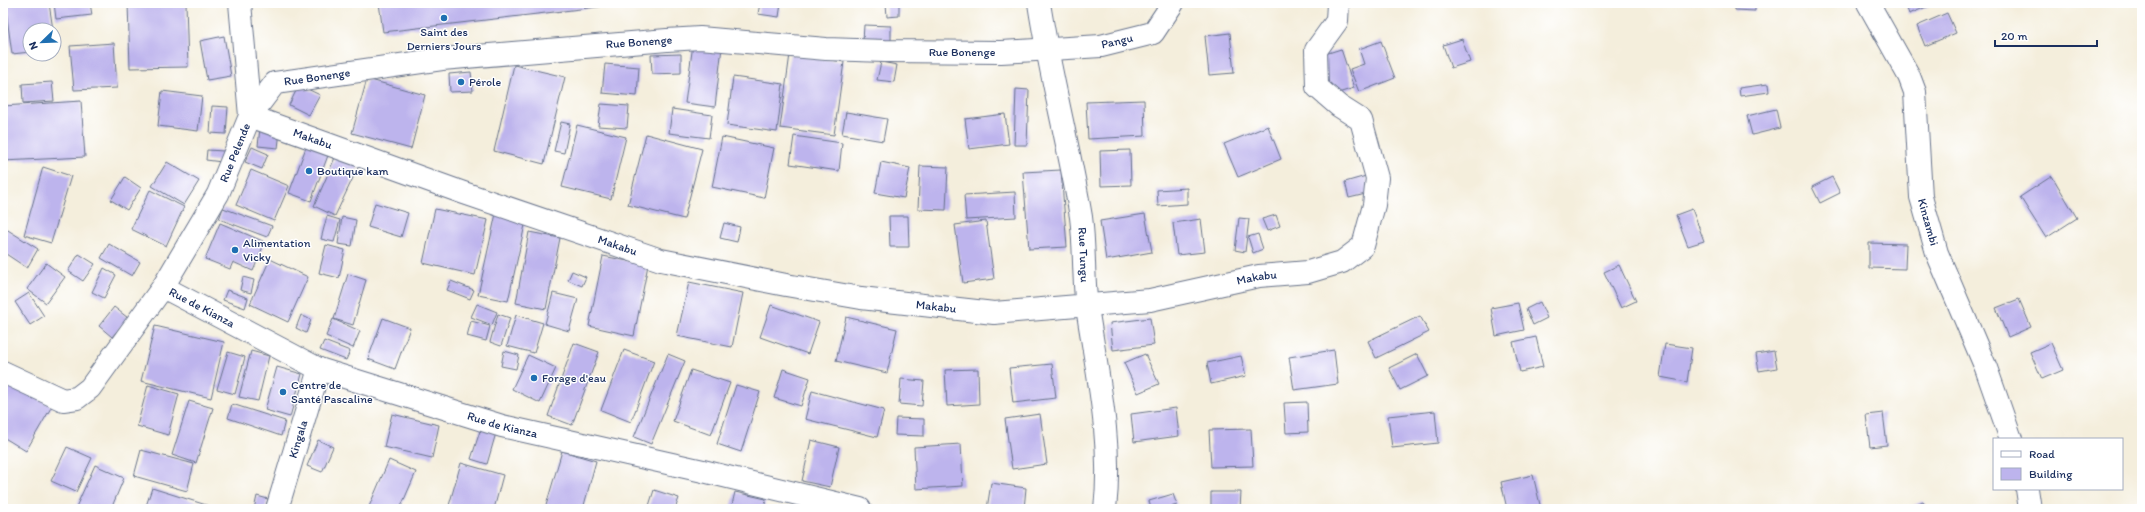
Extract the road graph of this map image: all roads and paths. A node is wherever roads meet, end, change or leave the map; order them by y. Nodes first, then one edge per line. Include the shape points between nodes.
1 (240, 3) edge
2 (1039, 3) edge
3 (1173, 3) edge
4 (1338, 3) edge
5 (1868, 3) edge
6 (1046, 49) junction
7 (250, 116) junction
8 (163, 287) junction
9 (1087, 306) junction
10 (320, 369) junction
11 (3, 372) edge
12 (2012, 438) edge
13 (2027, 490) edge
14 (277, 509) edge
15 (860, 509) edge
16 (1105, 509) edge
17 (2030, 509) edge

1 - 7 street, Rue Pelende
2 - 6 street, Rue Tungu
3 - 6 street, Pangu via 1153,32 1101,46
4 - 9 street, Makabu via 1337,20 1316,50 1317,87 1361,120 1377,178 1374,205 1363,246 1342,262 1308,272 1259,276 1150,300
5 - 12 street, Kinzambi via 1909,76 1915,92 1921,197 1937,253 1986,368
6 - 7 street, Rue Bonenge via 1001,52 884,52 700,38 610,44 442,59 275,83
6 - 9 street, Rue Tungu via 1067,139 1081,219
7 - 8 street, Rue Pelende via 218,194
7 - 9 street, Makabu via 661,260 861,298 994,313
8 - 10 street, Rue de Kianza
8 - 11 street, Rue Pelende via 90,388 77,398 63,400
9 - 16 street, Rue Tungu via 1099,375 1105,446
10 - 14 street, Kingala
10 - 15 street, Rue de Kianza via 502,426
13 - 17 street

